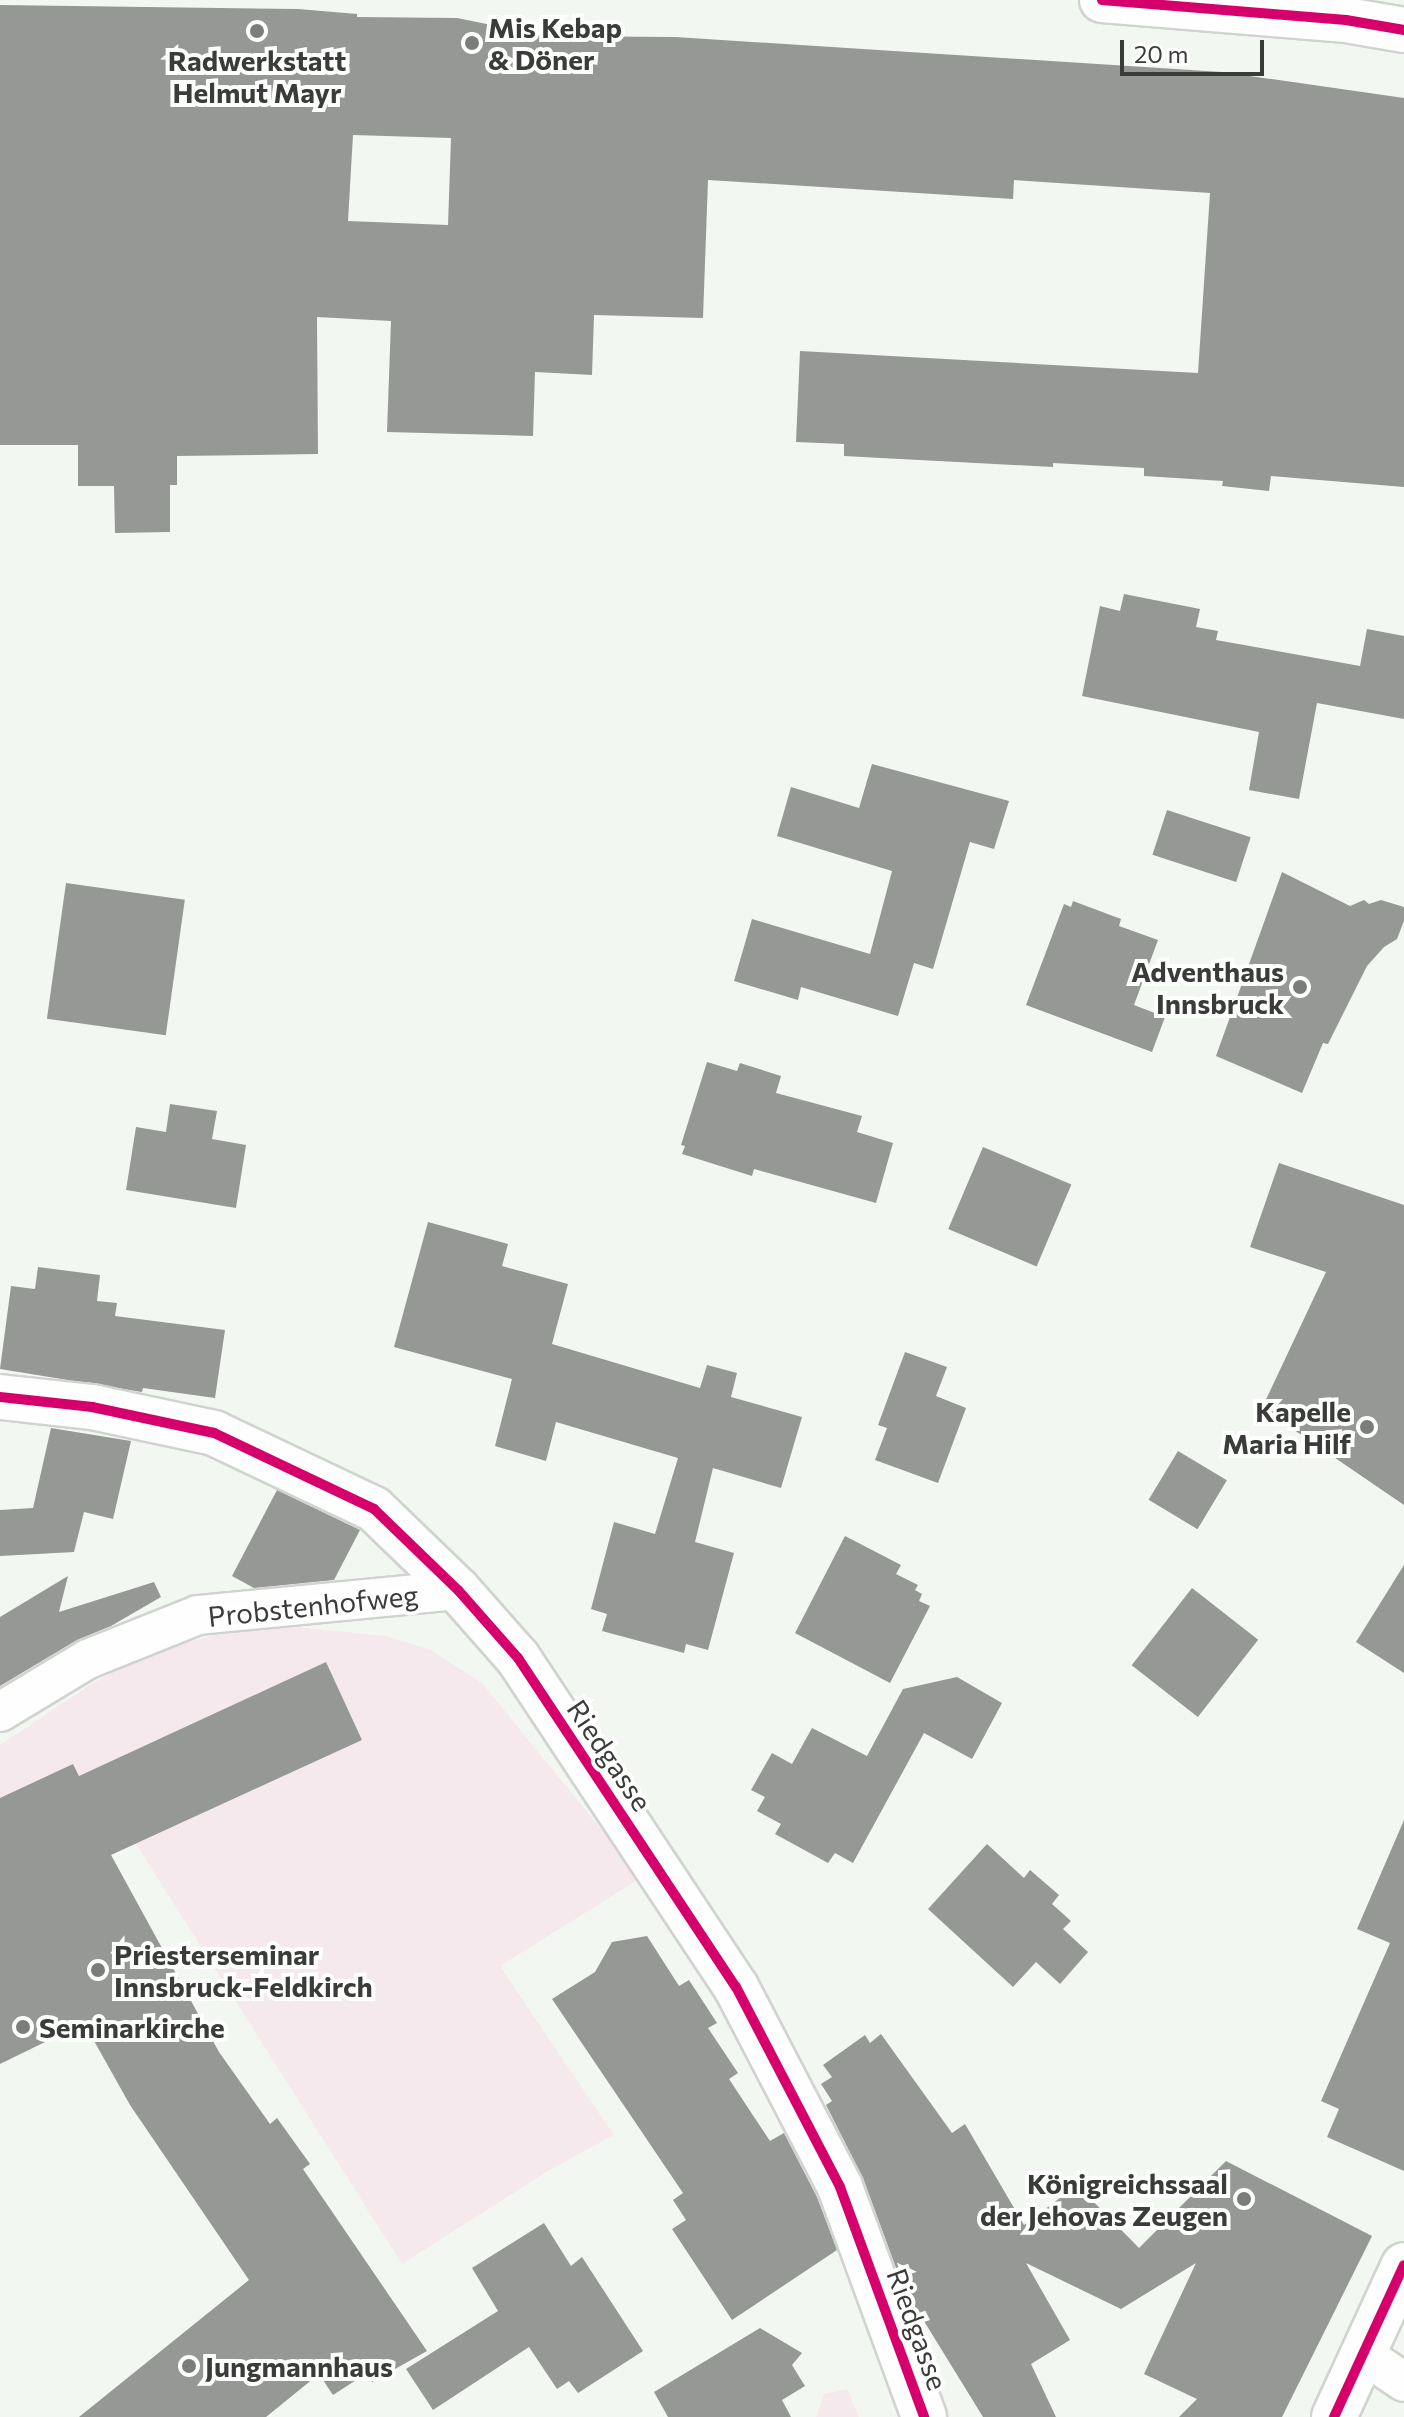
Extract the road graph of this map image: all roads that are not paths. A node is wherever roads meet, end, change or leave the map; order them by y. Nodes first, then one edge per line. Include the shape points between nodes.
1 (1102, 0) edge
2 (1404, 30) edge
3 (0, 1397) edge
4 (458, 1590) junction
5 (0, 1712) edge
6 (1404, 2265) edge
7 (1364, 2355) junction
8 (1404, 2382) edge
9 (924, 2417) edge
10 (1334, 2417) edge

1 - 2 street via 1315,17
3 - 4 street, Riedgasse via 92,1407 214,1433 374,1509
4 - 5 street, Probstenhofweg via 198,1615 88,1659
4 - 9 street, Riedgasse via 518,1658 736,1987 840,2187
6 - 7 street
7 - 8 street
7 - 10 street

